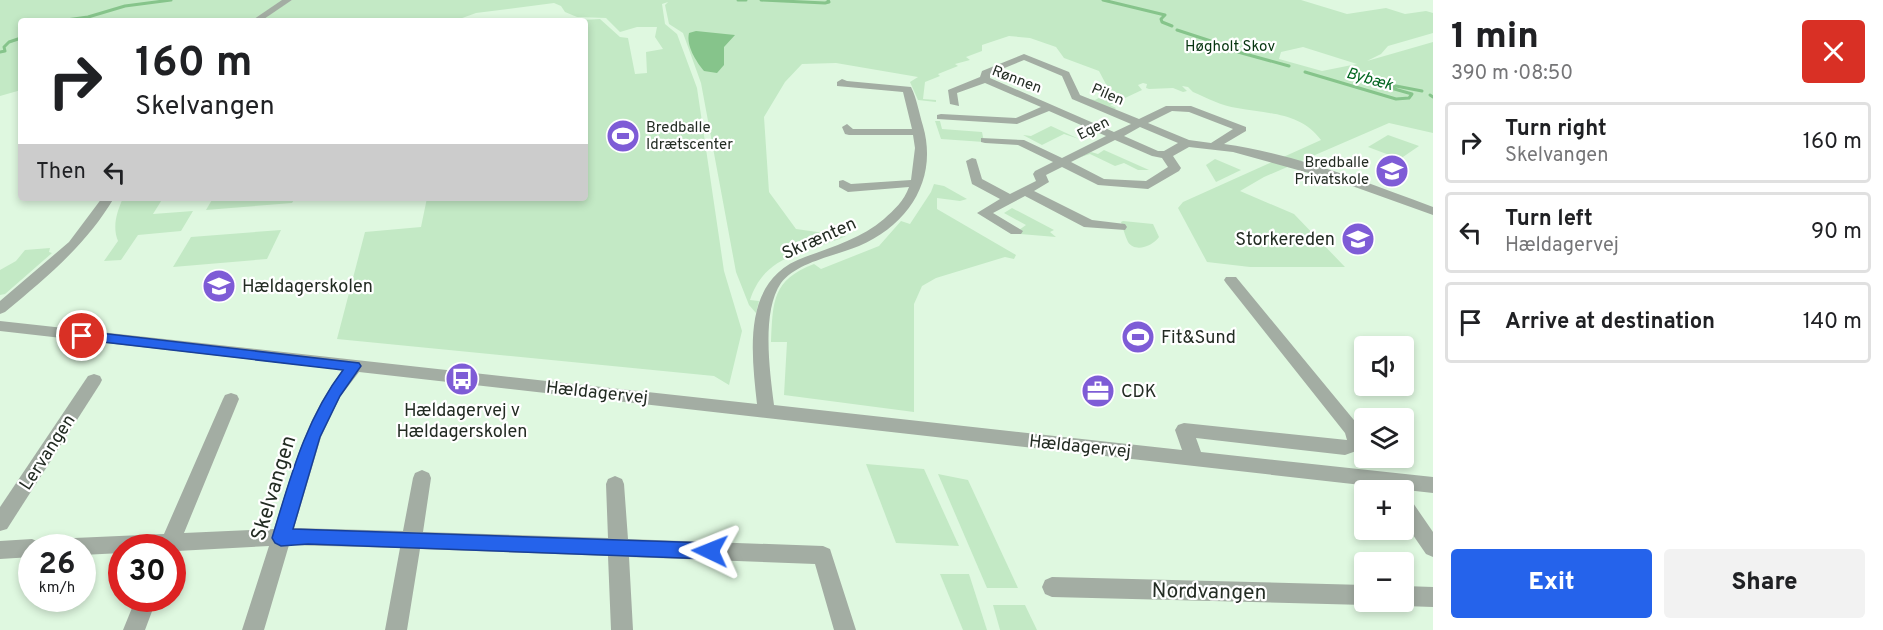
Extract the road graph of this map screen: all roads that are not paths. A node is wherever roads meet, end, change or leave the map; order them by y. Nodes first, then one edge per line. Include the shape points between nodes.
1 (288, 0) edge
2 (260, 18) edge
3 (985, 79) junction
4 (842, 82) dead end
5 (955, 104) dead end
6 (1050, 108) junction
7 (941, 117) dead end
8 (1139, 123) junction
9 (847, 127) dead end
10 (920, 132) junction
11 (1115, 136) junction
12 (985, 140) dead end
13 (1187, 143) junction
14 (1214, 146) junction
15 (1166, 155) junction
16 (972, 161) dead end
17 (1061, 162) junction
18 (917, 183) junction
19 (843, 184) dead end
20 (1024, 191) junction
21 (1009, 199) junction
22 (106, 201) edge
23 (1433, 211) edge
24 (1120, 227) dead end
25 (1016, 231) dead end
26 (1231, 280) dead end
27 (0, 309) edge
28 (0, 326) edge
29 (354, 366) junction
30 (94, 380) dead end
31 (231, 399) dead end
32 (766, 412) junction
33 (1194, 459) junction
34 (422, 478) dead end
35 (1354, 481) edge
36 (615, 484) dead end
37 (1414, 485) edge
38 (1433, 485) edge
39 (1414, 520) edge
40 (0, 523) edge
41 (175, 534) edge
42 (281, 538) junction
43 (411, 540) junction
44 (186, 544) edge
45 (618, 548) junction
46 (1433, 548) edge
47 (18, 549) edge
48 (0, 550) edge
49 (1052, 587) dead end
50 (1354, 595) edge
51 (1414, 596) edge
52 (1433, 597) edge
53 (141, 612) edge
54 (134, 630) edge
55 (253, 630) edge
56 (396, 630) edge
57 (622, 630) edge
58 (845, 630) edge

1 - 2 street
3 - 5 street, Rønnen via 952,92
3 - 6 street, Rønnen
3 - 8 street, Pilen via 985,73 1024,57 1066,74 1076,97
4 - 10 street, Skrænten via 907,89
6 - 7 street, Rønnen via 1017,122
6 - 11 street, Rønnen
8 - 11 street, Egen
8 - 13 street
8 - 14 street, Egen via 1170,108 1191,109 1242,129
9 - 10 street via 849,132
10 - 18 street, Skrænten via 922,151
11 - 15 street, Rønnen
11 - 17 street, Egen
12 - 17 street via 1020,142
13 - 14 street
13 - 15 street
14 - 23 street via 1345,178
15 - 17 street via 1175,168 1148,185 1102,182
16 - 21 street via 976,181
17 - 20 street, Egen via 1039,174 1043,182
18 - 19 street, Skrænten via 848,188
18 - 32 street, Skrænten via 895,218 857,243 800,263 782,274 771,288 765,306 763,342
20 - 21 street, Egen
20 - 24 street via 1089,224
21 - 25 street, Egen via 983,213
22 - 27 street via 81,237
26 - 33 street via 1356,439 1345,448 1184,430
28 - 29 street, Hældagervej
29 - 32 street, Hældagervej
29 - 42 street, Skelvangen via 333,394 312,437
30 - 40 street, Lervangen
31 - 41 street
32 - 33 street, Hældagervej
33 - 35 street, Hældagervej
34 - 43 street
36 - 45 street
37 - 38 street, Hældagervej
39 - 46 street
42 - 43 street
42 - 44 street
42 - 55 street, Skelvangen
43 - 45 street
43 - 56 street
45 - 57 street
45 - 58 street via 823,555
47 - 48 street
49 - 50 street, Nordvangen
51 - 52 street
53 - 54 street

